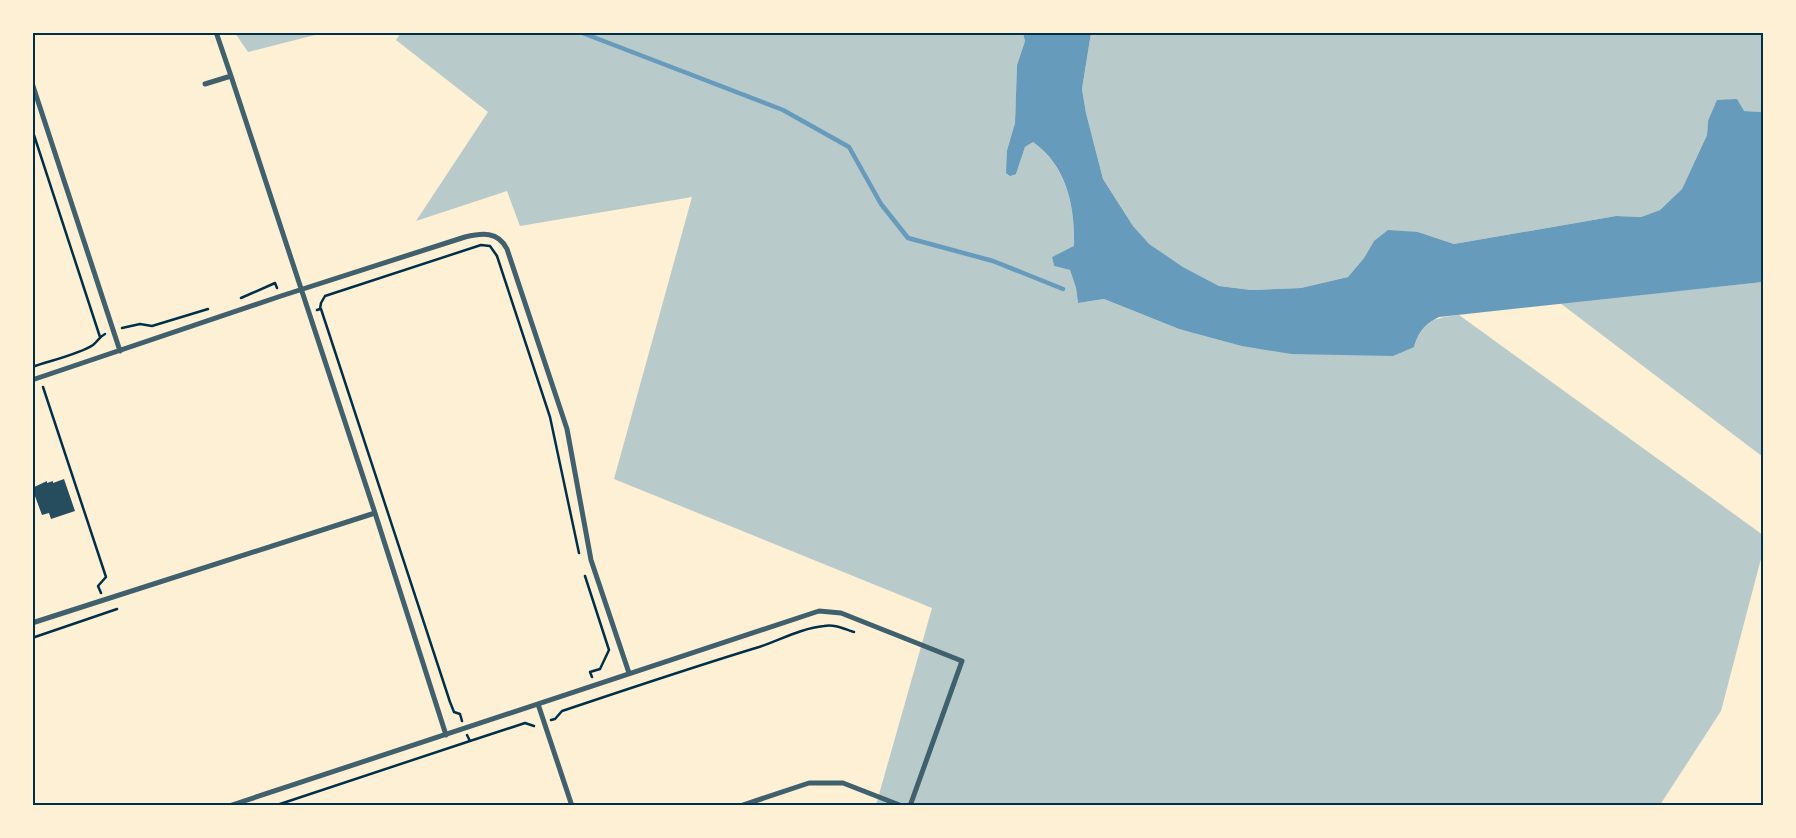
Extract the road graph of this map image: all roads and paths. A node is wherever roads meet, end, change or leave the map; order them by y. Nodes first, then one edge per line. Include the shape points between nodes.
1 (216, 32) edge
2 (230, 76) junction
3 (32, 83) edge
4 (205, 84) dead end
5 (32, 129) edge
6 (300, 290) junction
7 (281, 296) junction
8 (236, 300) dead end
9 (214, 308) dead end
10 (320, 309) junction
11 (308, 313) junction
12 (113, 330) junction
13 (100, 336) junction
14 (120, 351) junction
15 (32, 366) edge
16 (40, 378) junction
17 (32, 380) edge
18 (375, 513) junction
19 (580, 557) dead end
20 (584, 573) dead end
21 (104, 599) junction
22 (117, 609) dead end
23 (109, 612) junction
24 (32, 623) edge
25 (854, 632) dead end
26 (32, 638) edge
27 (629, 672) junction
28 (595, 685) junction
29 (600, 698) junction
30 (538, 704) junction
31 (545, 722) junction
32 (534, 725) junction
33 (465, 728) junction
34 (446, 734) junction
35 (536, 734) dead end
36 (470, 741) junction
37 (229, 806) edge
38 (274, 806) edge
39 (572, 806) edge
40 (740, 806) edge
41 (902, 806) edge
42 (910, 806) edge

1 - 2 street
2 - 4 street
2 - 6 street
3 - 12 street
5 - 13 path
6 - 7 street
6 - 11 street
6 - 27 street via 478,234 488,233 504,244 566,429 591,560
7 - 8 path via 275,283
7 - 14 street
9 - 12 path via 152,326 130,325
10 - 11 path
10 - 19 path via 325,296 481,246 490,246 497,256 550,417
10 - 33 path via 424,628 454,712 460,714
11 - 18 street
12 - 13 path
12 - 14 street
13 - 15 path via 94,344 77,352
14 - 16 street
16 - 17 street
16 - 21 path via 106,577 98,586
18 - 21 street
18 - 34 street
20 - 28 path via 609,650 600,669 590,672
21 - 23 path
21 - 24 street
22 - 23 path
23 - 26 path
25 - 29 path via 826,625 809,629
27 - 28 street
27 - 42 street via 819,611 841,612 962,661
28 - 29 path
28 - 30 street
29 - 31 path via 562,711 555,719
30 - 31 street
30 - 33 street
31 - 32 path
31 - 39 street
32 - 35 path
32 - 36 path via 526,723
33 - 34 street
33 - 36 path
34 - 37 street
36 - 38 path
40 - 41 street via 809,783 843,783

